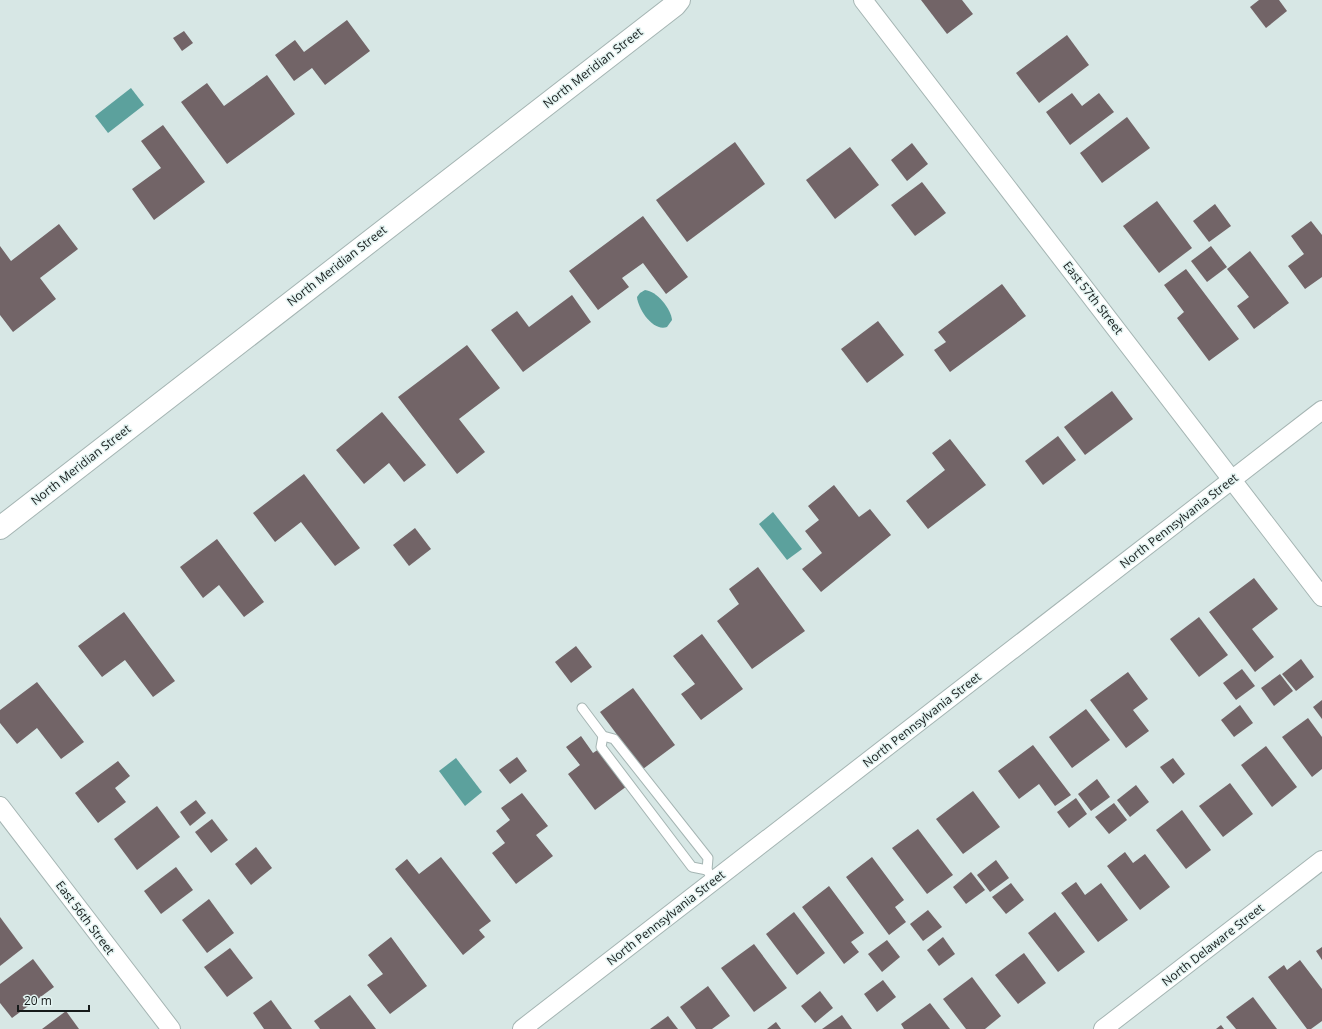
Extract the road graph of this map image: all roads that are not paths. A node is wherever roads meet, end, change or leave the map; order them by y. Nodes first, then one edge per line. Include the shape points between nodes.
1 (863, 0) edge
2 (680, 2) edge
3 (1322, 410) edge
4 (1232, 480) junction
5 (0, 528) edge
6 (1322, 597) edge
7 (582, 708) dead end
8 (603, 736) junction
9 (0, 806) edge
10 (1322, 860) edge
11 (711, 875) junction
12 (171, 1029) edge
13 (522, 1029) edge
14 (1103, 1029) edge

1 - 4 street, East 57th Street
2 - 5 main road, North Meridian Street
3 - 4 street, North Pennsylvania Street
4 - 6 street, East 57th Street
4 - 11 street, North Pennsylvania Street
7 - 8 lane
8 - 11 lane via 614,739 708,858
8 - 11 lane via 601,747 692,868
9 - 12 street, East 56th Street
10 - 14 street, North Delaware Street
11 - 13 street, North Pennsylvania Street

